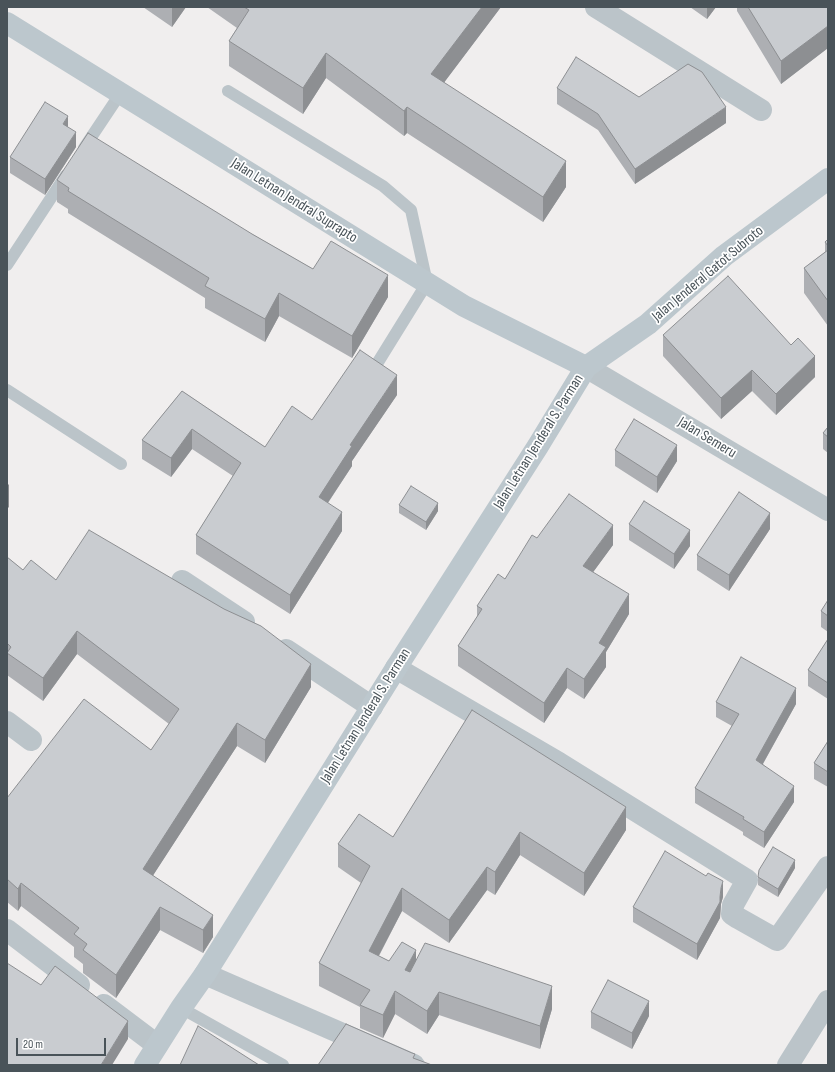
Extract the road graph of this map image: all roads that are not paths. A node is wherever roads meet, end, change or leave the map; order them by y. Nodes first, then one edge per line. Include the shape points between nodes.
1 (596, 7) edge
2 (7, 23) edge
3 (228, 91) dead end
4 (120, 94) junction
5 (761, 110) dead end
6 (828, 178) edge
7 (7, 265) edge
8 (427, 283) junction
9 (375, 367) edge
10 (586, 367) junction
11 (7, 390) edge
12 (121, 464) dead end
13 (828, 510) edge
14 (182, 581) dead end
15 (396, 668) junction
16 (372, 707) junction
17 (7, 722) edge
18 (31, 740) dead end
19 (828, 868) edge
20 (7, 930) edge
21 (205, 974) junction
22 (828, 1001) edge
23 (181, 1008) junction
24 (157, 1045) junction
25 (145, 1065) edge
26 (283, 1065) edge
27 (414, 1065) edge
28 (788, 1065) edge

1 - 5 street
2 - 4 main road, Jalan Letnan Jendral Suprapto
3 - 8 lane via 383,186 411,210
4 - 7 lane
4 - 8 main road, Jalan Letnan Jendral Suprapto
6 - 10 main road, Jalan Jenderal Gatot Subroto via 724,256 648,324
8 - 9 lane
8 - 10 main road, Jalan Letnan Jendral Suprapto via 464,306
10 - 13 street, Jalan Semeru
10 - 15 main road, Jalan Letnan Jenderal S. Parman
11 - 12 lane
14 - 16 street
15 - 16 main road, Jalan Letnan Jenderal S. Parman
15 - 19 street via 559,763 747,880 732,914 777,940
16 - 21 main road, Jalan Letnan Jenderal S. Parman
17 - 18 street
20 - 24 street
21 - 23 main road, Jalan Letnan Jenderal S. Parman
21 - 27 street
22 - 28 street
23 - 24 main road, Jalan Letnan Jenderal S. Parman
23 - 26 lane
24 - 25 main road, Jalan Letnan Jenderal S. Parman

